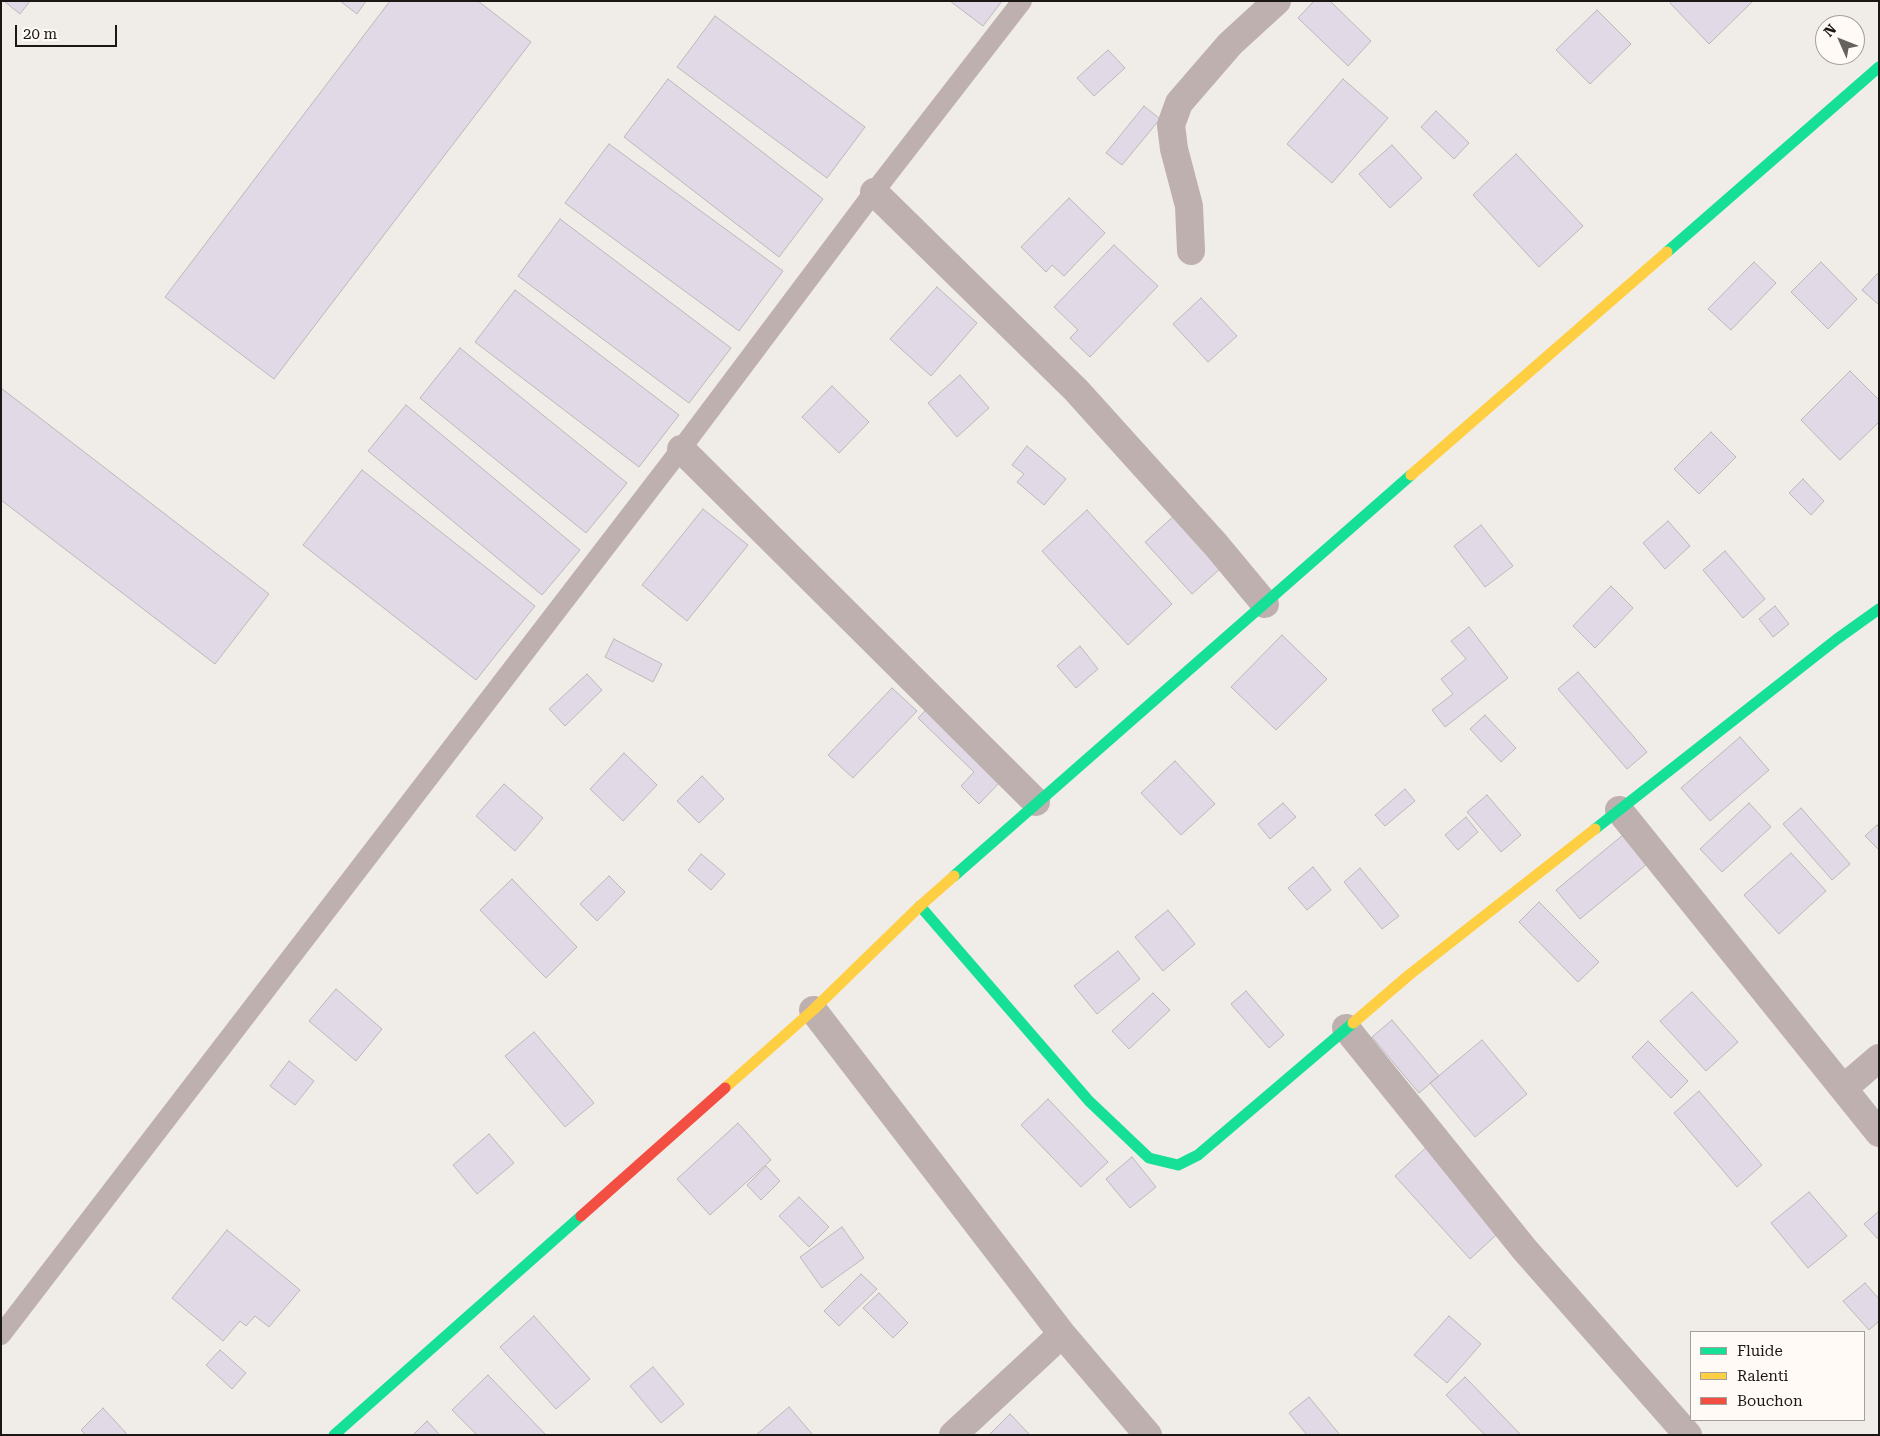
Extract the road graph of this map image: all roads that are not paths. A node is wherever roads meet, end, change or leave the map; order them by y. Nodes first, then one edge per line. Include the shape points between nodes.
1 (1022, 1) edge
2 (1277, 1) edge
3 (1879, 67) edge
4 (874, 192) junction
5 (1191, 251) dead end
6 (681, 449) junction
7 (1265, 604) junction
8 (1879, 609) edge
9 (1036, 802) junction
10 (1619, 810) junction
11 (920, 906) junction
12 (813, 1010) junction
13 (1346, 1028) junction
14 (1879, 1058) edge
15 (1844, 1088) junction
16 (1879, 1133) edge
17 (1062, 1334) junction
18 (1, 1335) edge
19 (334, 1435) edge
20 (953, 1435) edge
21 (1148, 1435) edge
22 (1688, 1435) edge

1 - 4 lane
2 - 5 street via 1223,51 1179,103 1171,125 1189,206
3 - 7 street
4 - 6 lane
4 - 7 street via 1076,390
6 - 9 street
6 - 18 lane
7 - 9 street
8 - 10 street
9 - 11 street
10 - 13 street
10 - 15 street
11 - 12 street
11 - 13 street via 1089,1101 1149,1158 1178,1165 1198,1155
12 - 17 street
12 - 19 street
13 - 22 street via 1525,1250
14 - 15 street
15 - 16 street
17 - 20 street
17 - 21 street

